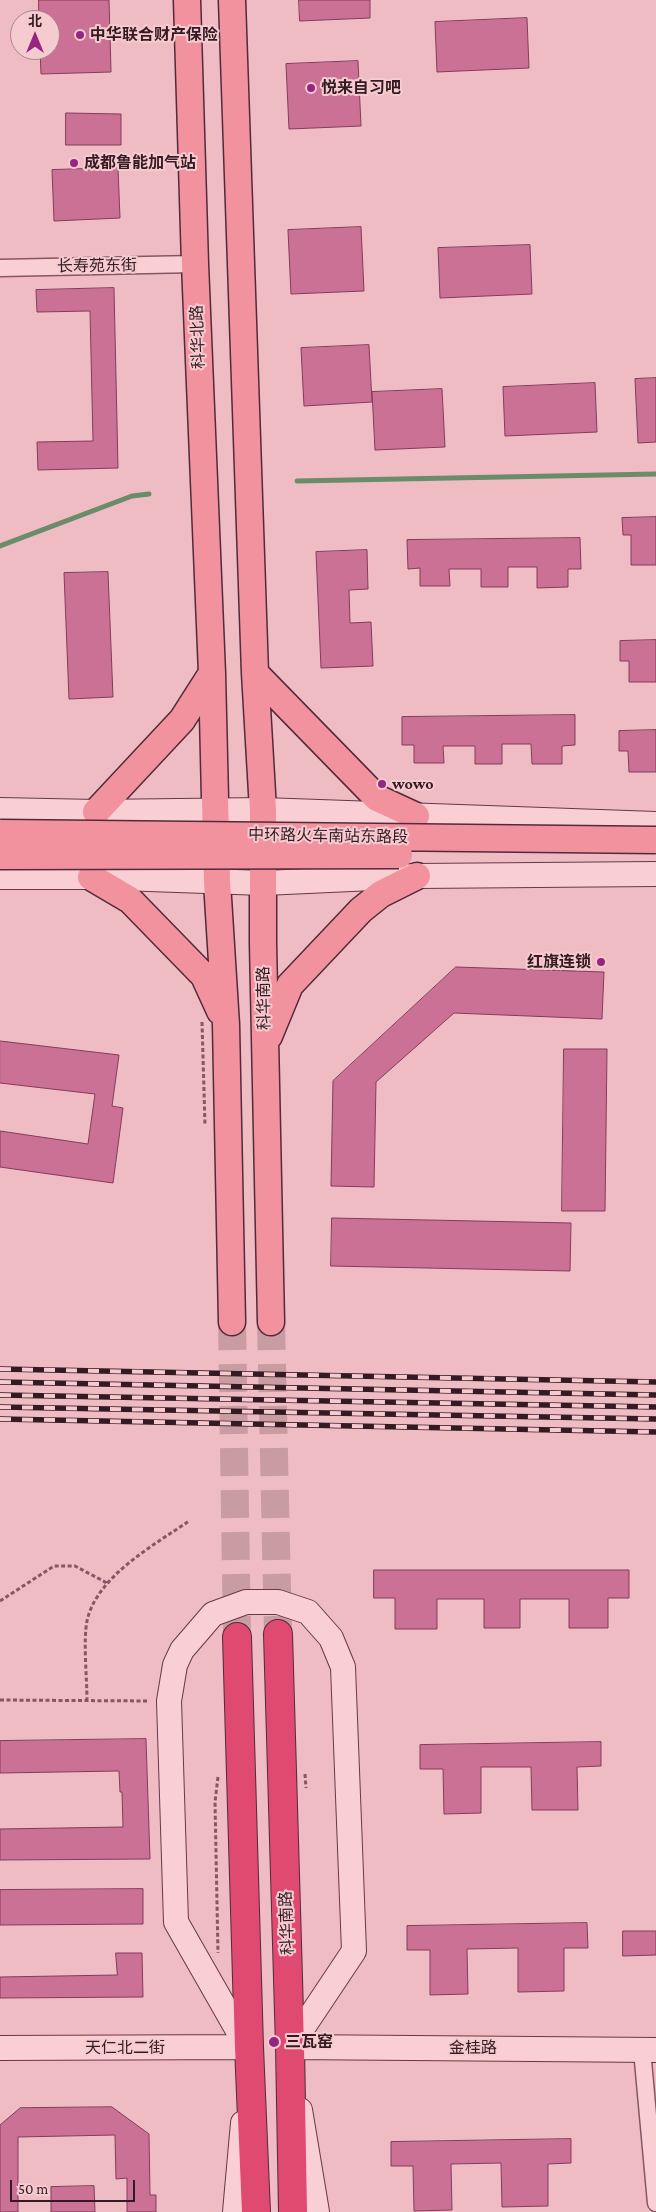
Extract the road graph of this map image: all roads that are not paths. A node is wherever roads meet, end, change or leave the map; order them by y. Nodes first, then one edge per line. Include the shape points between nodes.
1 (187, 0) edge
2 (232, 0) edge
3 (195, 264) junction
4 (0, 268) edge
5 (212, 673) junction
6 (255, 673) junction
7 (0, 810) edge
8 (263, 810) junction
9 (217, 811) junction
10 (96, 812) junction
11 (416, 816) junction
12 (656, 824) edge
13 (0, 833) edge
14 (656, 840) edge
15 (0, 856) edge
16 (656, 857) edge
17 (656, 874) edge
18 (417, 876) junction
19 (0, 877) edge
20 (91, 877) junction
21 (218, 882) junction
22 (264, 883) junction
23 (226, 1025) junction
24 (265, 1046) junction
25 (232, 1322) tunnel mouth
26 (271, 1322) tunnel mouth
27 (278, 1634) tunnel mouth
28 (238, 1637) tunnel mouth
29 (249, 2047) junction
30 (290, 2047) junction
31 (0, 2048) edge
32 (649, 2050) edge
33 (656, 2203) edge
34 (235, 2212) edge
35 (256, 2212) edge
36 (293, 2212) edge
37 (316, 2212) edge

1 - 3 main road, 科华北路
2 - 6 main road
3 - 4 street, 长寿苑东街
3 - 5 main road, 科华北路
5 - 9 main road
5 - 10 main road via 182,720
6 - 8 main road, 科华南路
6 - 11 main road via 377,798
7 - 10 street
8 - 9 street
8 - 11 street
8 - 22 main road, 科华南路
9 - 10 street
9 - 21 main road
11 - 12 street
13 - 14 main road, 中环路火车南站东路段, bridge
15 - 16 main road, 中环路火车南站东路段, bridge via 564,854
17 - 18 street
18 - 22 street
18 - 24 main road via 382,894 361,910 290,985
19 - 20 street
20 - 21 street
20 - 23 main road via 130,900 204,976
21 - 22 street
21 - 23 main road
22 - 24 main road, 科华南路
23 - 25 main road
24 - 26 main road, 科华南路
27 - 30 highway, 科华南路
28 - 29 highway
29 - 30 street via 176,1922 169,1701 175,1665 182,1650 213,1614 246,1602 278,1602 308,1612 330,1638 343,1667 354,1951
29 - 31 street, 天仁北二街
29 - 34 street
29 - 35 highway
30 - 32 street, 金桂路
30 - 36 highway, 科华南路
30 - 37 street
32 - 33 street

